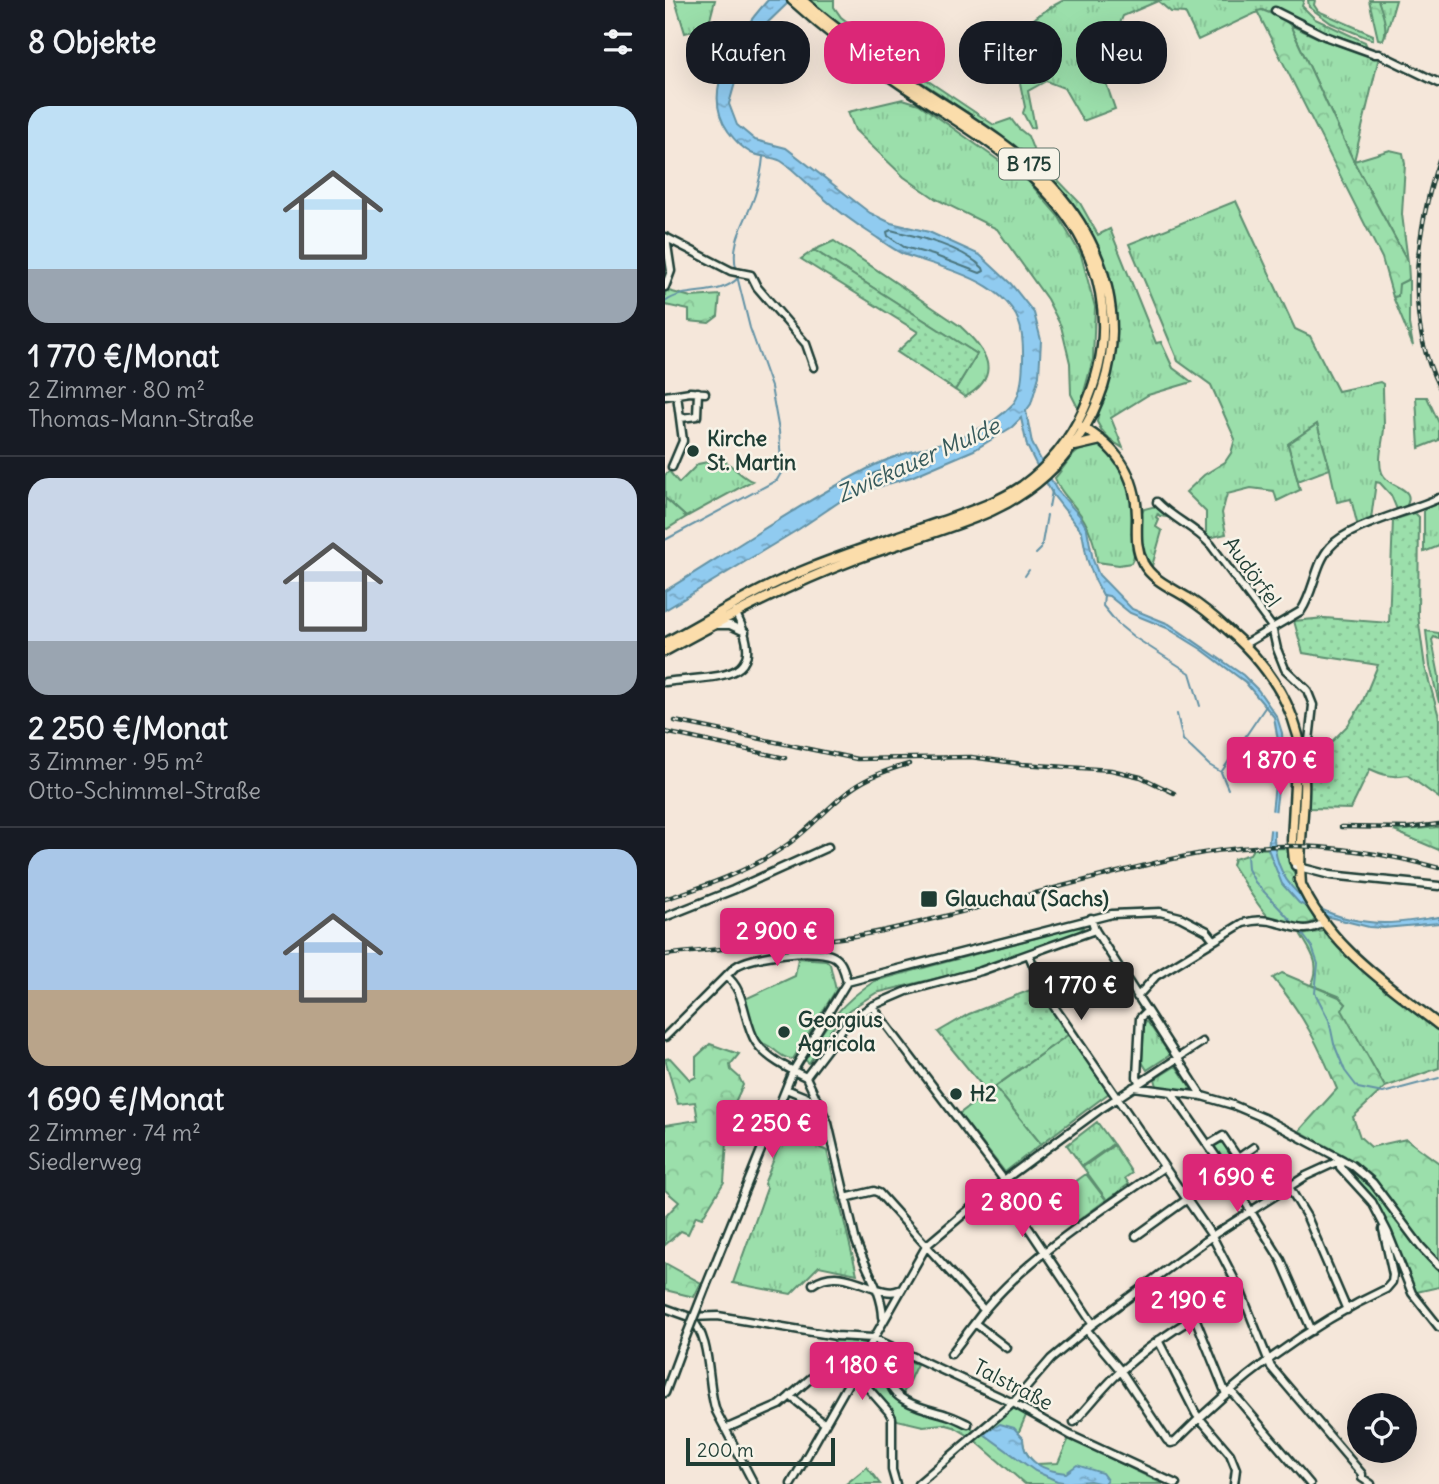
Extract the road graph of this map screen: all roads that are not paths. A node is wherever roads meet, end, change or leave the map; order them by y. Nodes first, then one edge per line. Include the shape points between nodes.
1 (792, 0) edge
2 (802, 0) edge
3 (1275, 11) dead end
4 (817, 18) junction
5 (1439, 83) edge
6 (666, 237) edge
7 (665, 287) edge
8 (814, 367) dead end
9 (677, 395) junction
10 (665, 396) edge
11 (681, 418) junction
12 (1080, 427) junction
13 (1101, 440) junction
14 (1072, 448) junction
15 (1052, 465) junction
16 (672, 467) dead end
17 (1439, 498) edge
18 (1157, 502) dead end
19 (733, 609) junction
20 (714, 625) junction
21 (1272, 627) junction
22 (745, 632) junction
23 (665, 643) edge
24 (1245, 644) junction
25 (665, 652) edge
26 (665, 682) edge
27 (1294, 724) junction
28 (1302, 753) junction
29 (828, 847) dead end
30 (1297, 866) junction
31 (1439, 886) edge
32 (665, 917) edge
33 (1091, 918) junction
34 (1321, 920) junction
35 (1095, 930) junction
36 (1214, 940) junction
37 (1029, 955) junction
38 (726, 976) junction
39 (847, 982) junction
40 (1137, 997) junction
41 (872, 1006) junction
42 (1147, 1011) junction
43 (1439, 1025) edge
44 (665, 1037) edge
45 (1202, 1042) dead end
46 (1177, 1058) junction
47 (793, 1071) junction
48 (806, 1077) junction
49 (1142, 1085) junction
50 (786, 1089) junction
51 (1171, 1092) junction
52 (1202, 1096) junction
53 (1117, 1097) junction
54 (816, 1098) junction
55 (1208, 1145) junction
56 (1254, 1147) dead end
57 (1238, 1158) junction
58 (1341, 1160) junction
59 (1164, 1167) junction
60 (1224, 1168) junction
61 (1002, 1182) junction
62 (1289, 1187) junction
63 (845, 1198) junction
64 (1186, 1199) junction
65 (1251, 1211) junction
66 (1381, 1220) junction
67 (1212, 1236) junction
68 (1136, 1237) dead end
69 (927, 1245) junction
70 (1047, 1252) junction
71 (1439, 1265) edge
72 (813, 1284) dead end
73 (875, 1286) junction
74 (900, 1289) junction
75 (1241, 1292) junction
76 (665, 1308) edge
77 (985, 1310) junction
78 (1347, 1310) junction
79 (1194, 1315) junction
80 (690, 1317) junction
81 (884, 1319) junction
82 (976, 1324) junction
83 (1093, 1324) junction
84 (1439, 1327) edge
85 (1086, 1329) junction
86 (1312, 1331) junction
87 (873, 1338) junction
88 (1159, 1340) junction
89 (1007, 1348) dead end
90 (905, 1353) junction
91 (951, 1354) dead end
92 (1269, 1361) junction
93 (1121, 1371) junction
94 (853, 1375) junction
95 (1229, 1392) junction
96 (665, 1394) edge
97 (790, 1396) junction
98 (1013, 1403) junction
99 (1199, 1418) junction
100 (1074, 1422) dead end
101 (825, 1424) junction
102 (968, 1424) dead end
103 (725, 1429) junction
104 (1360, 1481) edge
105 (754, 1484) edge
106 (791, 1484) edge
107 (896, 1484) edge
108 (918, 1484) edge
109 (1176, 1484) edge
110 (1234, 1484) edge
111 (1310, 1484) edge
112 (1371, 1484) edge

1 - 4 main road, B 175
2 - 4 main road, B 175
3 - 5 street
4 - 12 main road, B 175 via 1031,166 1075,214 1099,259 1112,323 1106,378 1095,408
6 - 7 street via 671,271
6 - 8 street via 731,271 751,275 806,344
9 - 10 street
9 - 11 street
9 - 11 street via 701,393 698,416
11 - 16 street via 683,441
12 - 13 main road
12 - 14 main road, B 175
12 - 15 main road, B 175
13 - 14 main road
13 - 24 main road via 1129,475 1135,494 1135,536 1144,565
14 - 15 main road, B 175
15 - 19 main road, B 175 via 1035,481 991,503 810,568
17 - 21 street via 1343,536 1329,547 1301,611
18 - 21 street, Audörfel via 1169,515 1200,533
19 - 20 main road, B 175
19 - 22 street
19 - 23 main road, B 175
20 - 22 street via 730,625
20 - 25 main road, B 175
21 - 24 street
21 - 28 street, Audörfel via 1285,669 1307,690 1313,705 1308,750
22 - 26 street via 748,654 740,668 723,675
24 - 27 main road via 1279,685
27 - 28 main road
27 - 30 main road via 1297,756 1292,840
28 - 30 main road via 1304,797
29 - 32 street
30 - 31 street via 1330,875
30 - 34 main road via 1303,889
33 - 35 street
33 - 36 street via 1160,912 1180,917 1207,931
33 - 39 street
34 - 36 street via 1310,930 1254,921
34 - 43 main road via 1365,968
35 - 37 street
35 - 40 street
36 - 40 street via 1156,976
37 - 41 street
37 - 53 street via 1041,986
38 - 39 street via 739,963 807,953 838,958
38 - 44 street
38 - 47 street via 738,991 755,1041
39 - 47 street
40 - 42 street
41 - 48 street via 835,1037
41 - 61 street
42 - 46 street
42 - 49 street via 1140,1018 1137,1077
45 - 46 street
46 - 49 street
46 - 52 street
47 - 48 street
47 - 50 street
48 - 54 street
49 - 51 street
49 - 53 street
50 - 54 street
50 - 96 street, bridge
51 - 52 street
51 - 55 street
52 - 58 street via 1255,1114
53 - 59 street
53 - 61 street
54 - 63 street via 828,1123
55 - 57 street via 1223,1136
55 - 60 street
56 - 57 street
57 - 60 street
58 - 62 street
58 - 66 street via 1341,1167
58 - 71 street via 1373,1183
59 - 64 street
59 - 70 street
60 - 65 street
61 - 69 street
61 - 70 street
62 - 65 street
62 - 78 street
63 - 69 street via 876,1191
63 - 73 street via 860,1256
64 - 67 street
64 - 68 street
65 - 67 street
65 - 86 street via 1280,1260
66 - 78 street via 1392,1282
66 - 84 street via 1412,1293
67 - 75 street
67 - 83 street
69 - 74 street
69 - 77 street
70 - 77 street
70 - 83 street
72 - 73 street via 831,1275
73 - 74 street via 890,1293
73 - 81 street
74 - 81 street
75 - 79 street
75 - 92 street
76 - 80 street, Talstraße
77 - 82 street
78 - 86 street
79 - 88 street
79 - 95 street
80 - 87 street, Talstraße via 718,1316
80 - 103 street via 700,1332 711,1398
81 - 87 street
82 - 89 street
82 - 91 street
83 - 85 street
85 - 93 street
85 - 98 street via 1051,1359
86 - 92 street
87 - 90 street, Talstraße
87 - 94 street
88 - 93 street
88 - 99 street
90 - 98 street, Talstraße
90 - 102 street via 890,1378 896,1393 906,1402
92 - 95 street
92 - 104 street
93 - 99 street via 1171,1443
93 - 100 street
94 - 97 street via 816,1376
94 - 101 street
94 - 107 street via 892,1418
95 - 99 street
95 - 111 street
97 - 101 street
97 - 103 street
98 - 108 street
98 - 109 street, Talstraße
99 - 110 street via 1230,1454 1236,1469
101 - 106 street
103 - 105 street
104 - 112 street

